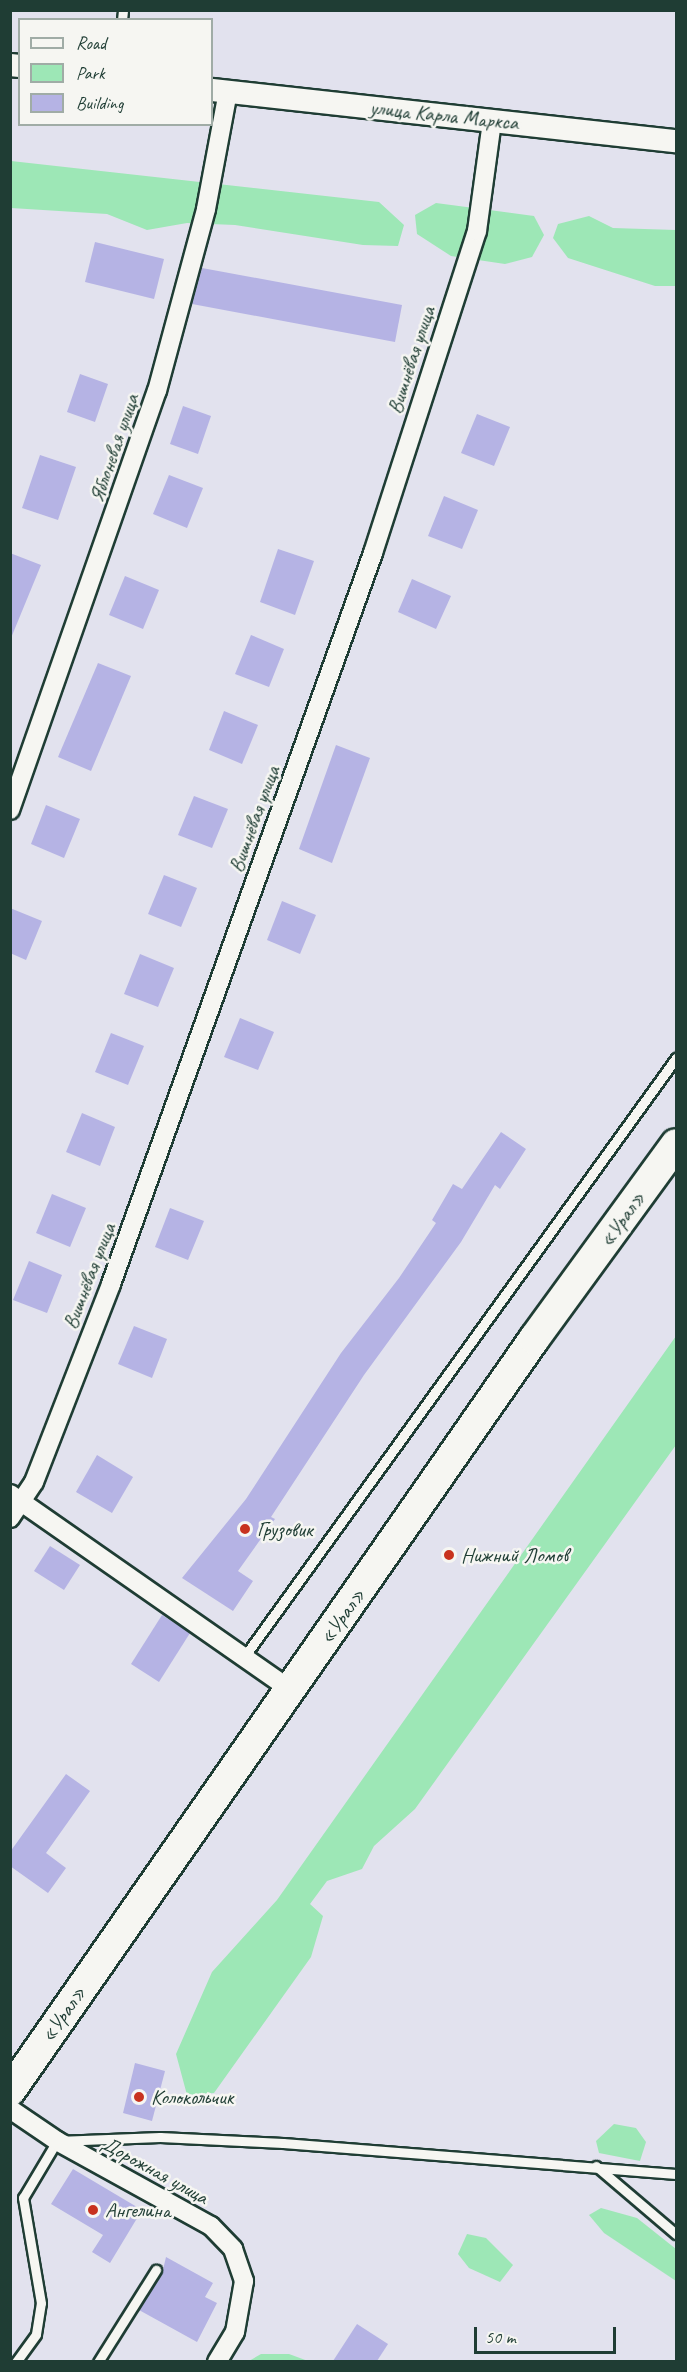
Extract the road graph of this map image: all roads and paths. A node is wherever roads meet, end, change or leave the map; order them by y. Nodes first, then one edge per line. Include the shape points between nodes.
1 (220, 91) edge
2 (492, 121) junction
3 (676, 141) edge
4 (10, 810) edge
5 (676, 1058) edge
6 (676, 1144) edge
7 (16, 1498) edge
8 (10, 1518) edge
9 (244, 1657) junction
10 (290, 1689) junction
11 (10, 2091) edge
12 (10, 2109) edge
13 (57, 2141) junction
14 (596, 2166) junction
15 (676, 2174) edge
16 (676, 2234) edge
17 (156, 2270) dead end
18 (16, 2361) edge
19 (98, 2361) edge
20 (217, 2361) edge

1 - 2 street, улица Карла Маркса
1 - 4 street, Яблоневая улица via 206,209 157,391
2 - 3 street, улица Карла Маркса
2 - 7 street, Вишнёвая улица via 477,231 373,553 111,1284
5 - 9 lane
6 - 10 highway, «Урал»
7 - 8 street, Вишнёвая улица
7 - 9 street
9 - 10 street
10 - 11 highway, «Урал»
12 - 13 street, Дорожная улица
13 - 14 lane via 171,2137
13 - 18 lane via 23,2198 41,2303 36,2334
13 - 20 street, Дорожная улица via 211,2226 233,2249 244,2281 235,2332
14 - 15 lane
14 - 16 lane
17 - 19 lane

